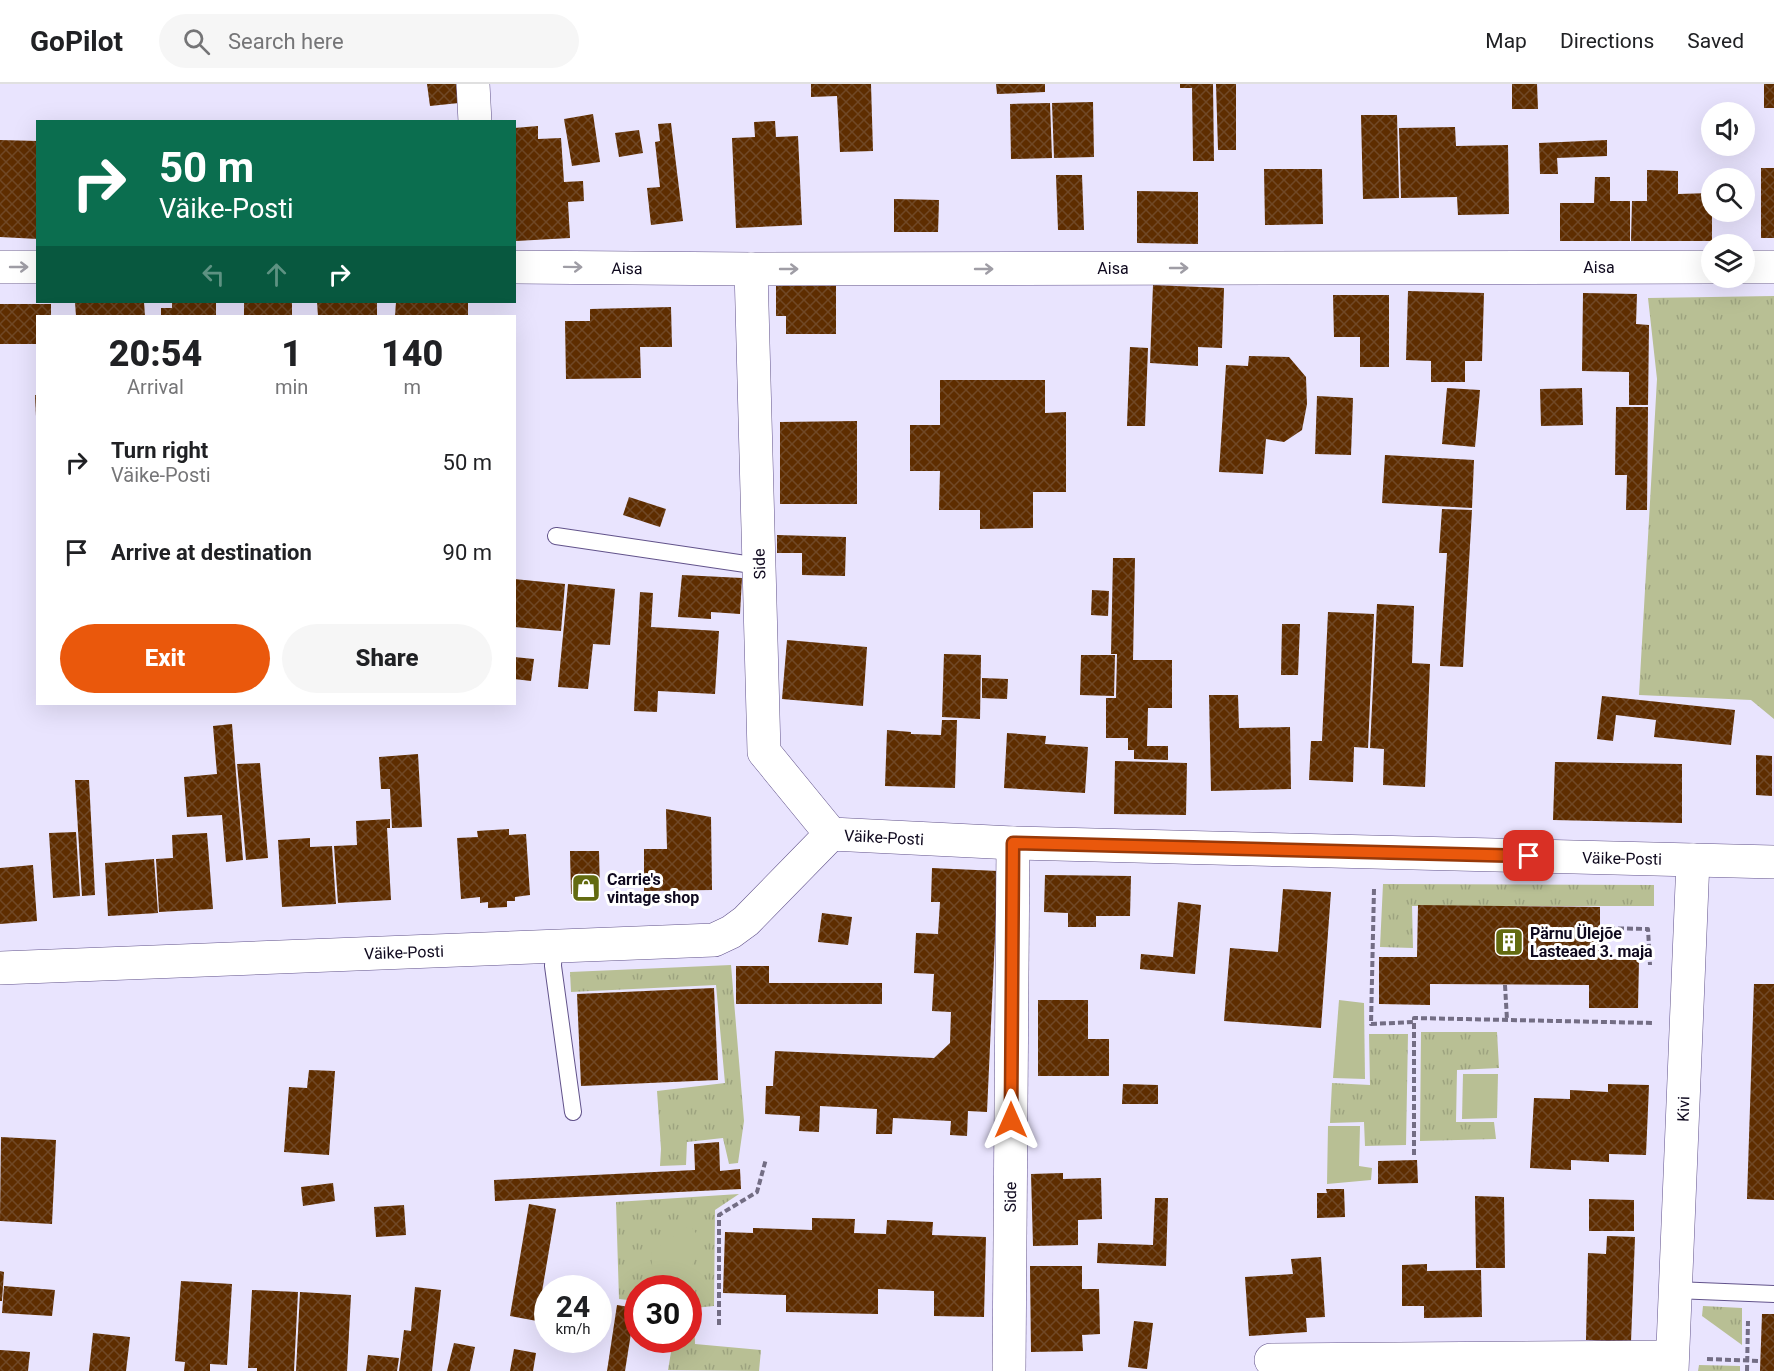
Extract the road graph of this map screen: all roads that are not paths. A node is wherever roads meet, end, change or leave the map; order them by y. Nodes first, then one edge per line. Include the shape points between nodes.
1 (473, 84) edge
2 (475, 120) edge
3 (0, 267) edge
4 (36, 267) edge
5 (516, 267) edge
6 (1701, 267) edge
7 (1755, 267) edge
8 (1774, 267) edge
9 (751, 269) junction
10 (556, 536) dead end
11 (759, 566) junction
12 (831, 834) junction
13 (1013, 843) junction
14 (1693, 860) junction
15 (1774, 862) edge
16 (554, 946) junction
17 (0, 968) edge
18 (573, 1112) dead end
19 (1675, 1290) junction
20 (1774, 1294) edge
21 (1271, 1360) dead end
22 (1672, 1364) edge
23 (1009, 1371) edge

1 - 2 street
3 -> 4 street
5 -> 9 street, Aisa
9 -> 6 street, Aisa
7 - 8 street
9 - 11 street, Side
10 - 11 lane
11 - 12 street, Side via 764,752
12 - 13 street, Väike-Posti
12 - 16 street, Väike-Posti via 746,921 714,940
13 - 14 street, Väike-Posti
13 - 23 street, Side
14 - 15 street, Väike-Posti
14 - 19 street, Kivi
16 - 17 street, Väike-Posti
16 - 18 lane via 553,966
19 - 20 lane
19 - 22 street, Kivi
21 - 22 street, Kivi

